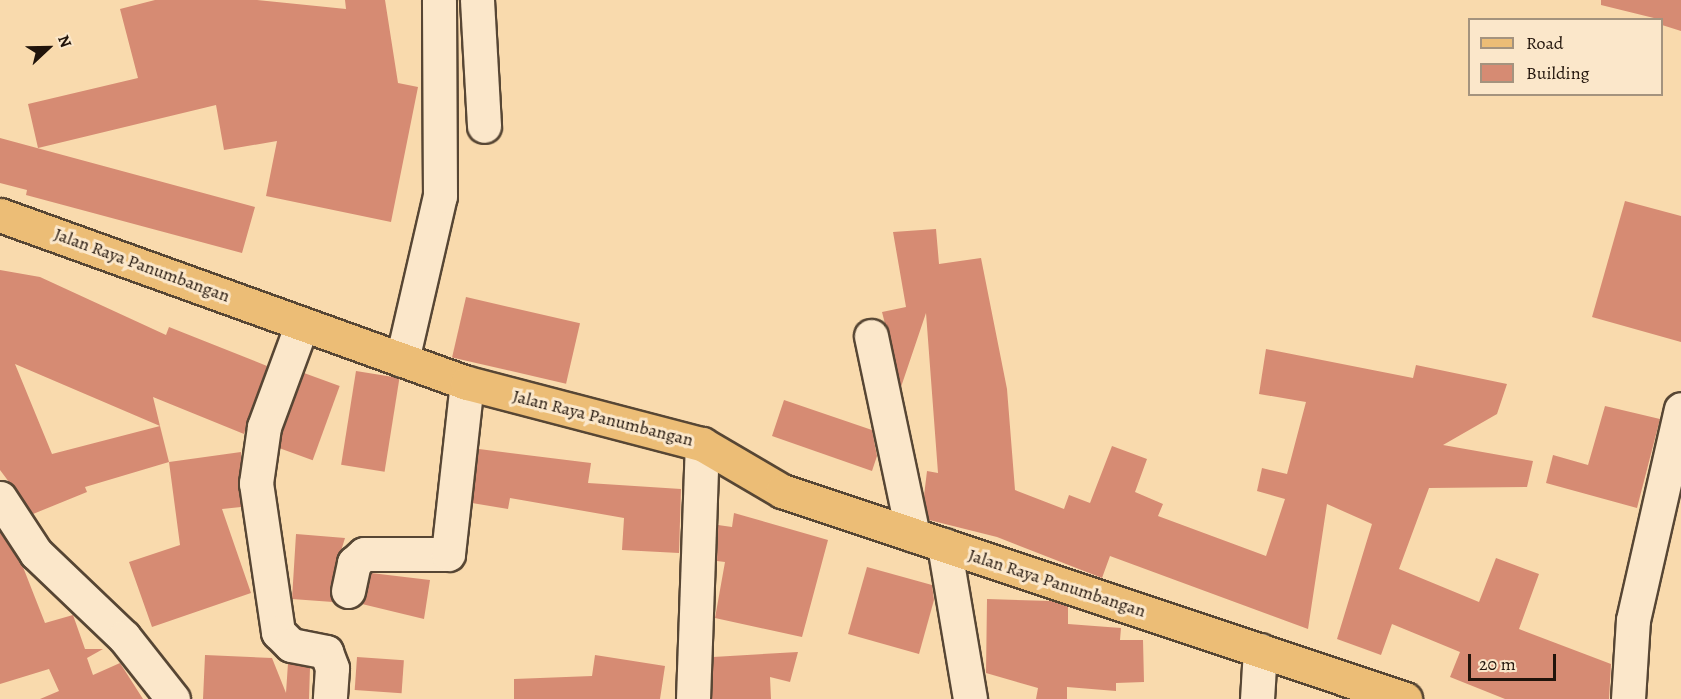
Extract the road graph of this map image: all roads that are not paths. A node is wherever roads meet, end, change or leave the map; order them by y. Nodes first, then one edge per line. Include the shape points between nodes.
1 (439, 0) edge
2 (477, 0) edge
3 (484, 126) dead end
4 (0, 214) edge
5 (302, 324) junction
6 (871, 336) dead end
7 (402, 360) junction
8 (467, 383) junction
9 (1681, 409) edge
10 (702, 444) junction
11 (0, 498) edge
12 (913, 535) junction
13 (944, 545) junction
14 (348, 591) dead end
15 (1260, 650) junction
16 (172, 699) edge
17 (330, 699) edge
18 (693, 699) edge
19 (970, 699) edge
20 (1257, 699) edge
21 (1405, 699) edge
22 (1628, 699) edge

1 - 7 street via 440,196
2 - 3 street
4 - 5 main road, Jalan Raya Panumbangan
5 - 7 main road, Jalan Raya Panumbangan
5 - 17 street via 264,427 256,483 278,632 291,645 326,652 332,668
6 - 12 street
7 - 8 main road, Jalan Raya Panumbangan
8 - 10 main road, Jalan Raya Panumbangan
8 - 14 street via 448,554 364,554 354,563
9 - 22 street via 1633,620
10 - 12 main road, Jalan Raya Panumbangan via 782,491
10 - 18 street
11 - 16 street via 36,554 124,637
12 - 13 main road, Jalan Raya Panumbangan
13 - 15 main road, Jalan Raya Panumbangan
13 - 19 street
15 - 20 street
15 - 21 main road, Jalan Raya Panumbangan

